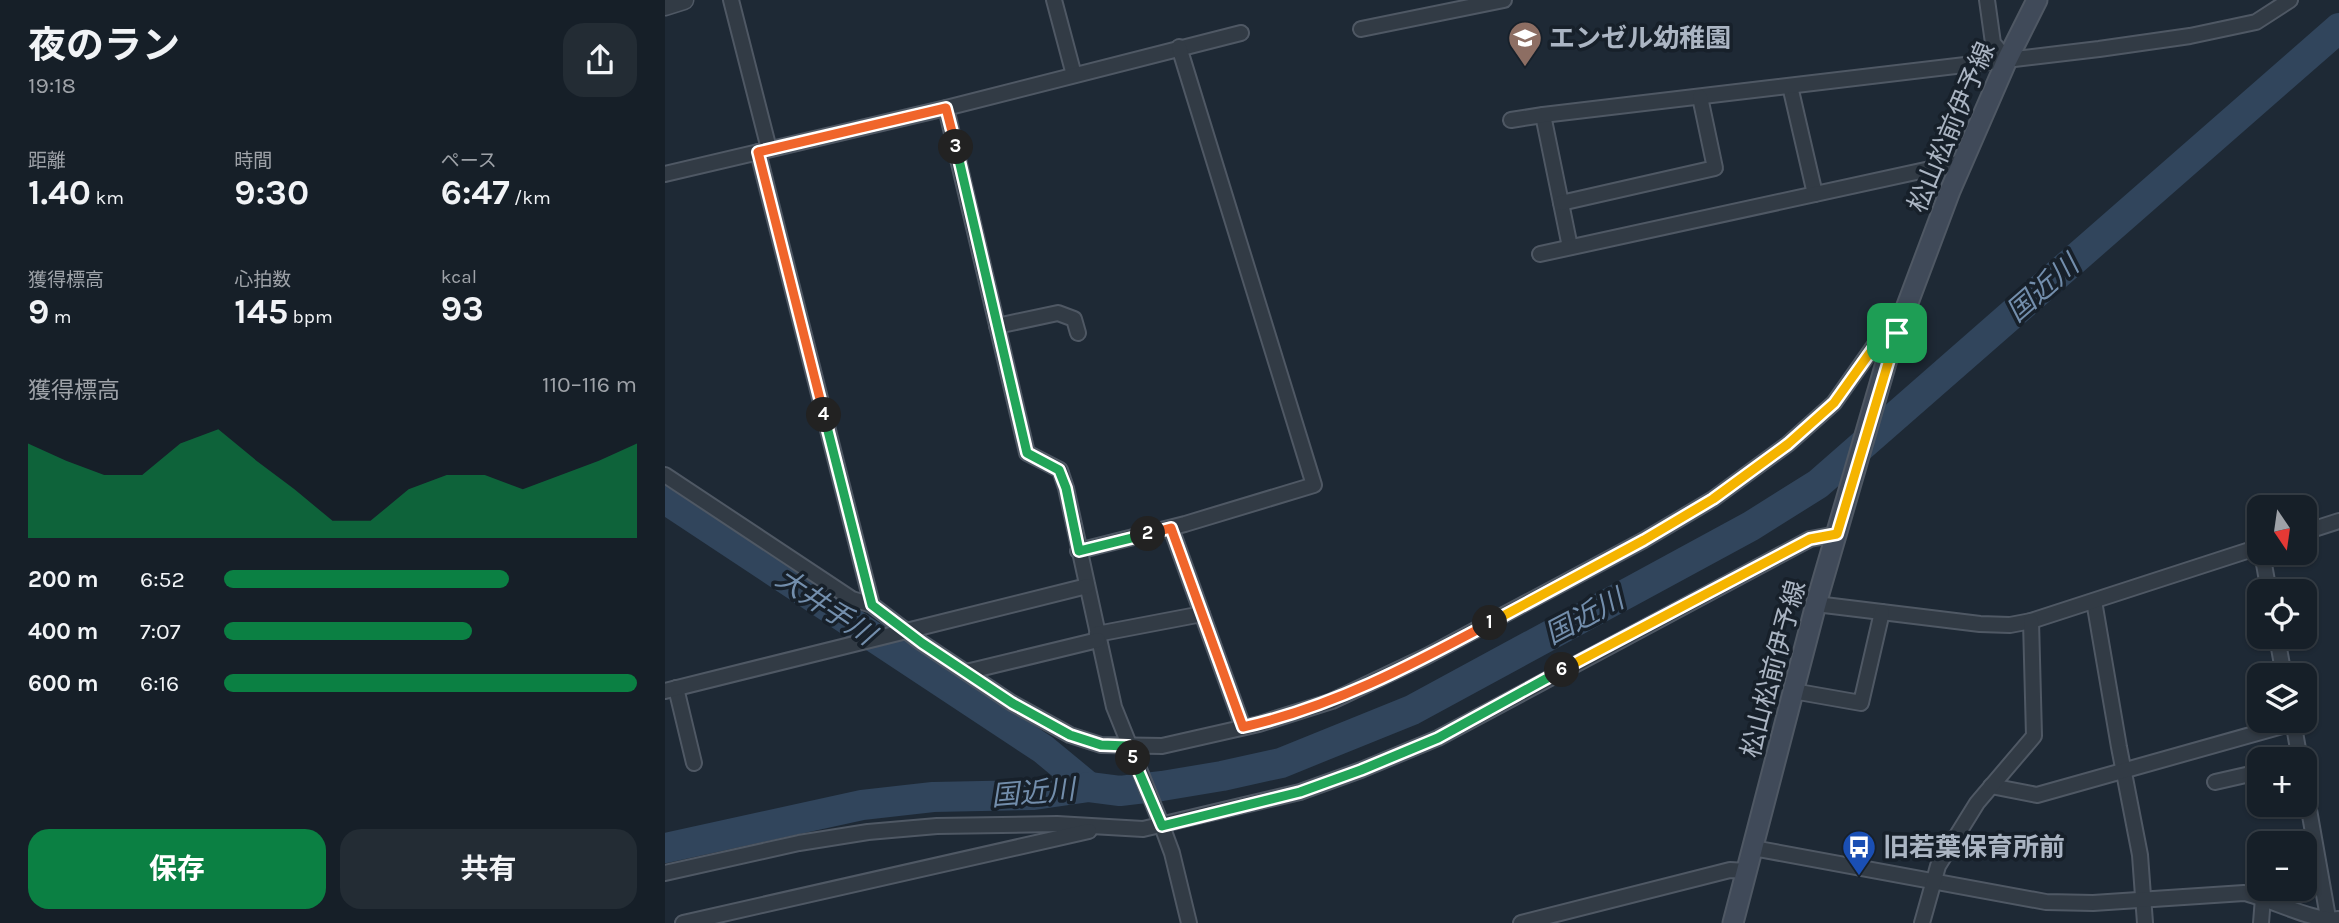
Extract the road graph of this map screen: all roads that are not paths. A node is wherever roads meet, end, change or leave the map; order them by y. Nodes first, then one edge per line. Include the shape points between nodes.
1 (684, 0) edge
2 (731, 0) edge
3 (1504, 0) edge
4 (1987, 0) edge
5 (2037, 0) edge
6 (2290, 0) edge
7 (1059, 1) edge
8 (665, 6) edge
9 (1361, 29) dead end
10 (1241, 33) dead end
11 (1179, 47) junction
12 (2007, 60) junction
13 (1074, 75) junction
14 (1790, 86) junction
15 (1700, 97) junction
16 (946, 108) junction
17 (1543, 115) junction
18 (1511, 120) dead end
19 (763, 150) junction
20 (1962, 162) junction
21 (665, 174) edge
22 (1815, 194) junction
23 (1561, 203) junction
24 (1570, 247) junction
25 (1540, 254) dead end
26 (997, 326) junction
27 (1078, 333) dead end
28 (1897, 333) junction
29 (665, 475) edge
30 (2339, 521) edge
31 (1171, 528) junction
32 (2317, 528) edge
33 (1837, 534) junction
34 (1079, 551) junction
35 (2247, 551) edge
36 (1087, 586) junction
37 (2094, 601) junction
38 (1816, 604) junction
39 (872, 605) junction
40 (1882, 612) junction
41 (1202, 614) junction
42 (2031, 621) junction
43 (905, 632) junction
44 (1098, 637) junction
45 (967, 672) junction
46 (670, 690) edge
47 (1793, 691) junction
48 (1243, 727) junction
49 (2253, 733) edge
50 (1131, 751) junction
51 (694, 763) dead end
52 (2124, 769) junction
53 (2247, 775) edge
54 (2215, 782) dead end
55 (1991, 786) junction
56 (2311, 817) edge
57 (1161, 823) junction
58 (1104, 827) junction
59 (1753, 848) junction
60 (1747, 871) junction
61 (665, 873) edge
62 (1933, 880) junction
63 (2247, 894) edge
64 (2144, 899) junction
65 (2263, 901) edge
66 (2271, 901) edge
67 (2333, 921) edge
68 (683, 923) edge
69 (1189, 923) edge
70 (1521, 923) edge
71 (1733, 923) edge
72 (1922, 923) edge
73 (2145, 923) edge
74 (2261, 923) edge

1 - 8 street
2 - 19 street
3 - 9 street
4 - 12 street via 1993,43
5 - 12 main road, 松山松前伊予線
6 - 12 street via 2256,22 2231,28
7 - 13 street
10 - 11 street
11 - 13 street
11 - 31 street via 1314,485
12 - 14 street
12 - 20 main road, 松山松前伊予線
13 - 16 street
14 - 15 street
14 - 22 street
15 - 17 street
15 - 23 street via 1715,168
16 - 19 street
16 - 26 street
17 - 18 street
17 - 23 street
19 - 21 street
19 - 39 street
20 - 22 street
20 - 28 main road, 松山松前伊予線
22 - 24 street
23 - 24 street
24 - 25 street
26 - 27 street via 1058,313 1074,319
26 - 34 street via 1027,453 1059,470
28 - 33 main road, 松山松前伊予線
28 - 48 street via 1879,340 1834,403 1788,444 1713,499 1427,656 1332,701
29 - 39 street via 852,599
30 - 32 street
31 - 34 street
31 - 41 street
33 - 38 main road, 松山松前伊予線
33 - 57 street via 1810,539 1438,738 1300,792
34 - 36 street
35 - 37 street
36 - 43 street
36 - 44 street
37 - 42 street
37 - 52 street
38 - 40 street
38 - 47 main road, 松山松前伊予線
39 - 43 street
40 - 42 street via 1980,624
40 - 47 street via 1861,703
41 - 44 street
41 - 48 street
42 - 55 street via 2033,736
43 - 45 street
43 - 46 street
44 - 45 street
44 - 50 street via 1114,707
45 - 50 street via 1070,735
46 - 51 street
47 - 59 main road, 松山松前伊予線
48 - 50 street
49 - 52 street
50 - 57 street
52 - 55 street via 2037,795
52 - 64 street
53 - 54 street
55 - 62 street via 1976,803
56 - 67 street
57 - 58 street via 1143,829
57 - 69 street
58 - 61 street via 937,826 868,832
58 - 68 street
59 - 60 main road, 松山松前伊予線
59 - 62 street
60 - 70 street via 1730,870
60 - 71 main road, 松山松前伊予線
62 - 64 street via 2046,902
62 - 72 street
63 - 64 street
64 - 73 street
65 - 74 street
66 - 67 street

